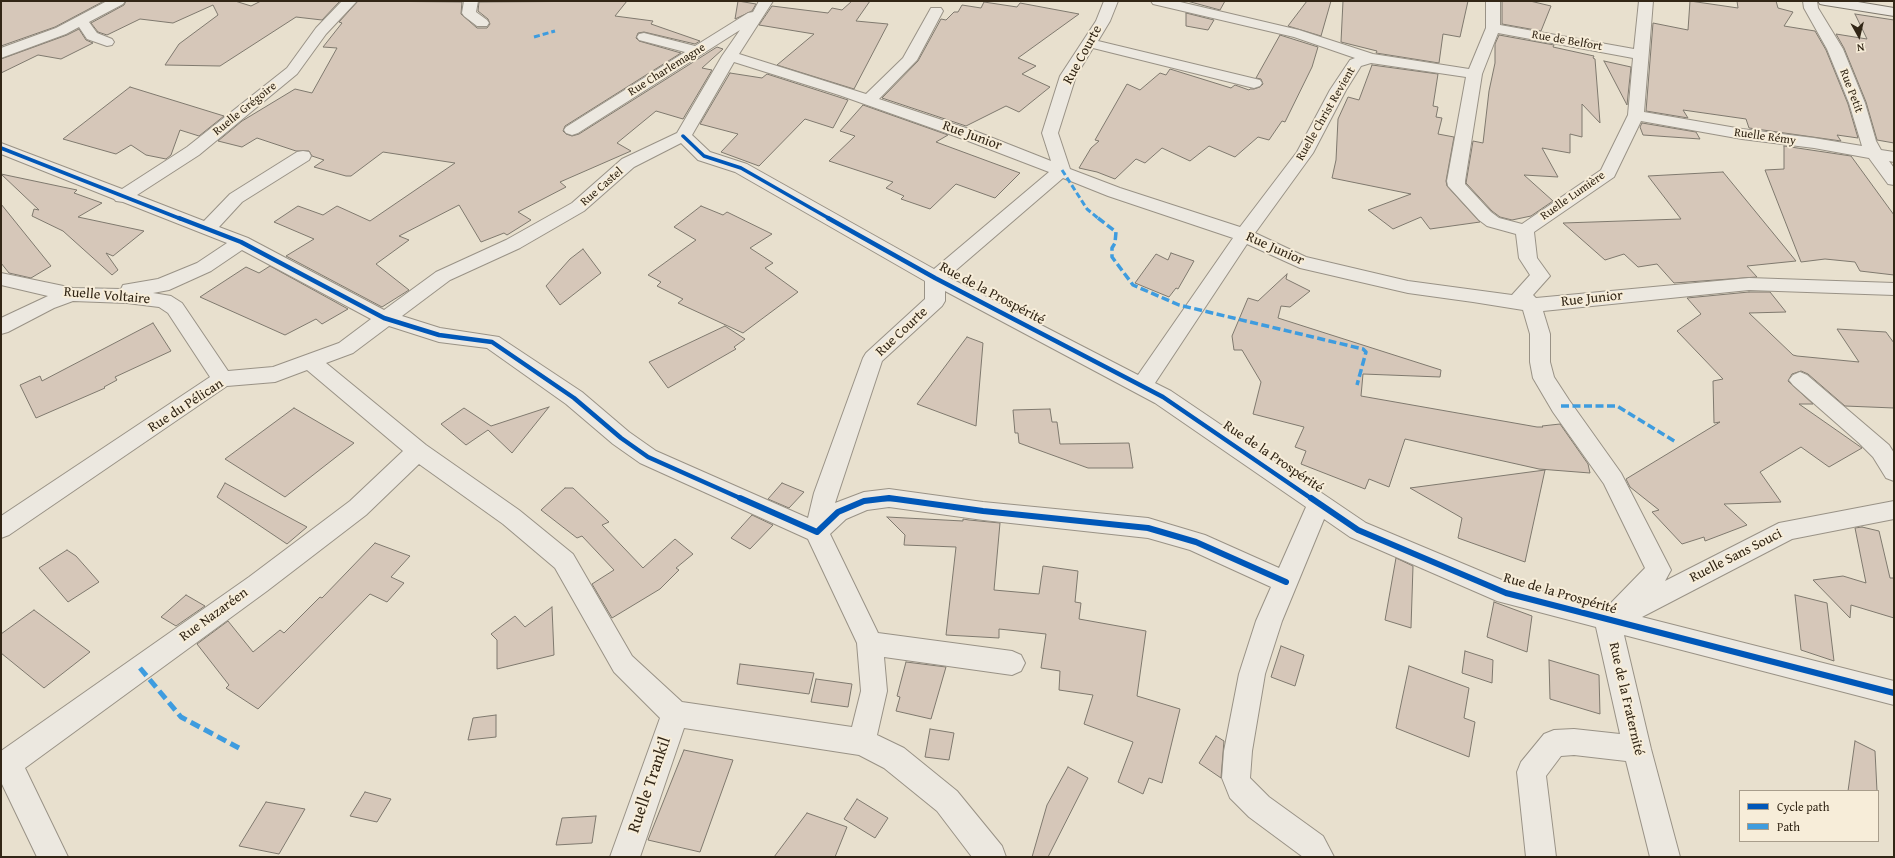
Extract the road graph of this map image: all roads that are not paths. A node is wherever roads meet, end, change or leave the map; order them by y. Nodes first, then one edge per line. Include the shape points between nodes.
1 (118, 1) edge
2 (350, 1) edge
3 (471, 1) edge
4 (1111, 1) edge
5 (1158, 1) edge
6 (1493, 1) edge
7 (1646, 1) edge
8 (1810, 1) edge
9 (1825, 1) edge
10 (764, 6) edge
11 (936, 11) dead end
12 (1894, 12) edge
13 (81, 20) junction
14 (482, 23) dead end
15 (1493, 28) junction
16 (644, 37) dead end
17 (107, 42) dead end
18 (1089, 43) junction
19 (698, 50) junction
20 (1, 53) edge
21 (1642, 55) junction
22 (730, 56) junction
23 (1370, 58) junction
24 (1474, 74) junction
25 (1254, 83) dead end
26 (869, 100) junction
27 (1636, 115) junction
28 (572, 130) dead end
29 (683, 136) junction
30 (1, 148) edge
31 (1874, 153) junction
32 (303, 156) dead end
33 (1894, 157) edge
34 (1062, 170) junction
35 (1894, 180) edge
36 (122, 197) junction
37 (207, 229) junction
38 (1525, 230) junction
39 (1244, 235) junction
40 (241, 242) junction
41 (935, 278) junction
42 (1, 279) edge
43 (1894, 289) edge
44 (73, 295) junction
45 (1531, 305) junction
46 (384, 318) junction
47 (1, 327) edge
48 (309, 361) junction
49 (222, 379) junction
50 (1800, 380) dead end
51 (1142, 386) junction
52 (418, 451) junction
53 (1894, 472) edge
54 (1319, 502) junction
55 (1894, 510) edge
56 (1, 528) edge
57 (817, 532) junction
58 (1286, 582) junction
59 (1610, 621) junction
60 (870, 643) junction
61 (1012, 663) dead end
62 (1894, 694) edge
63 (675, 714) junction
64 (862, 742) junction
65 (1637, 749) junction
66 (5, 765) edge
67 (53, 857) edge
68 (625, 857) edge
69 (991, 857) edge
70 (1319, 857) edge
71 (1541, 857) edge
72 (1665, 857) edge

1 - 13 street
2 - 36 street, Ruelle Grégoire via 321,31 292,71 193,151
3 - 14 street via 469,13
4 - 18 street, Rue Courte via 1103,21
5 - 23 street via 1299,34
6 - 15 street
7 - 21 street, Ruelle Lumière
8 - 31 street, Rue Petit via 1811,8 1835,49
9 - 12 street
10 - 19 street, Rue Charlemagne
10 - 22 street
11 - 26 street via 909,60
13 - 17 street via 92,36
13 - 20 street via 61,31
15 - 21 street, Rue de Belfort
15 - 24 street
16 - 19 street
18 - 25 street
18 - 34 street, Rue Courte via 1068,76 1050,133
19 - 28 street, Rue Charlemagne
21 - 27 street, Ruelle Lumière
22 - 26 street, Rue Junior
22 - 29 street
23 - 24 street, Ruelle Christ Revient
23 - 39 street, Ruelle Christ Revient via 1355,63 1305,153
24 - 38 street via 1457,186 1484,216 1493,222
26 - 34 street, Rue Junior
27 - 31 street, Ruelle Rémy via 1742,134
27 - 38 street, Ruelle Lumière via 1608,174
29 - 41 street, Rue de la Prospérité via 704,156 741,168
29 - 46 street, Rue Castel via 628,163 578,207 513,244 443,276
30 - 36 street
31 - 33 street, Ruelle Rémy
31 - 35 street, Rue Petit
32 - 37 street via 236,198
34 - 39 street, Rue Junior via 1114,192
34 - 41 street
36 - 37 street
37 - 40 street
38 - 45 street via 1528,258 1540,276 1522,295
39 - 45 street, Rue Junior via 1300,262 1408,287
39 - 51 street, Ruelle Christ Revient
40 - 44 street via 204,267 162,285
40 - 46 street
41 - 51 street, Rue de la Prospérité
41 - 57 street, Rue Courte via 935,301 873,358 826,493
42 - 44 street, Ruelle Voltaire
43 - 45 street, Rue Junior via 1750,284
44 - 47 street via 47,303
44 - 49 street, Ruelle Voltaire via 127,296 164,301 175,308
45 - 59 street via 1540,334 1540,362 1544,378 1613,479 1659,570
46 - 48 street, Rue du Pélican via 346,348
46 - 57 street via 439,335 492,342 574,398 648,457
48 - 49 street, Rue du Pélican via 275,374
48 - 52 street
49 - 56 street, Rue du Pélican
50 - 53 street via 1867,438 1880,451
51 - 54 street, Rue de la Prospérité via 1163,397
52 - 63 street via 511,517 564,561 623,664
52 - 66 street, Rue Nazaréen via 358,508 258,584
54 - 58 street
54 - 59 street, Rue de la Prospérité via 1358,530 1506,593
55 - 59 street, Ruelle Sans Souci via 1787,530
57 - 58 street via 838,512 864,501 889,498 913,500 983,511 1148,528 1196,542
57 - 60 street
58 - 70 street via 1269,621 1252,674 1238,751 1236,778 1240,788 1259,807 1313,846
59 - 62 street, Rue de la Prospérité
59 - 65 street, Rue de la Fraternité via 1609,627
60 - 61 street
60 - 64 street via 874,692
63 - 64 street
63 - 68 street, Ruelle Trankil
64 - 69 street via 894,758 947,801
65 - 71 street via 1574,742 1554,743 1531,772
65 - 72 street, Rue de la Fraternité
66 - 67 street

